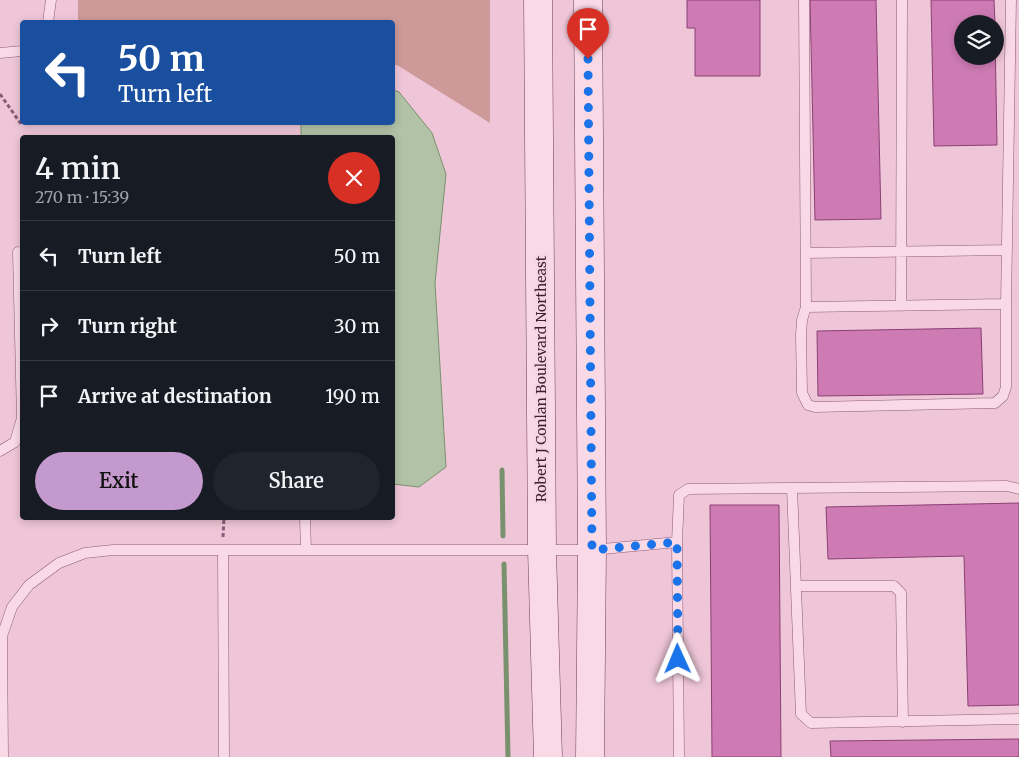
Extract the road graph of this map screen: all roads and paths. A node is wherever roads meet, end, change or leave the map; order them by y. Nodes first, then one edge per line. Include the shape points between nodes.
1 (51, 0) edge
2 (538, 0) edge
3 (588, 0) edge
4 (804, 0) edge
5 (902, 0) edge
6 (1011, 0) edge
7 (48, 20) edge
8 (20, 51) edge
9 (0, 53) edge
10 (0, 94) edge
11 (20, 123) edge
12 (1007, 250) junction
13 (901, 251) junction
14 (18, 252) dead end
15 (806, 252) junction
16 (1006, 304) junction
17 (806, 306) junction
18 (901, 306) junction
19 (20, 335) edge
20 (20, 425) edge
21 (0, 451) edge
22 (792, 488) junction
23 (1019, 489) edge
24 (224, 520) edge
25 (305, 520) edge
26 (677, 542) junction
27 (223, 550) junction
28 (306, 550) junction
29 (542, 550) junction
30 (592, 550) junction
31 (796, 586) junction
32 (1019, 719) edge
33 (903, 722) junction
34 (3, 757) edge
35 (224, 757) edge
36 (548, 757) edge
37 (590, 757) edge
38 (679, 757) edge

1 - 7 lane
2 - 29 main road, Robert J Conlan Boulevard Northeast
3 - 30 main road
4 - 15 lane
5 - 13 lane
6 - 12 lane
8 - 9 lane
10 - 11 path
12 - 13 lane
12 - 16 lane
13 - 15 lane
13 - 18 lane
14 - 19 lane
15 - 17 lane
16 - 17 lane via 1006,387 1003,396 995,403 815,407 808,405 802,393 801,335
16 - 18 lane
17 - 18 lane
20 - 21 lane via 15,442
22 - 23 lane via 1006,486
22 - 26 lane via 688,489 679,495
22 - 31 lane
24 - 27 path
25 - 28 lane
26 - 30 lane
26 - 38 lane
27 - 28 lane
27 - 34 lane via 113,550 85,554 59,563 29,585 12,607 2,636
27 - 35 lane
28 - 29 lane
29 - 30 lane
29 - 36 main road, Robert J Conlan Boulevard Northeast
30 - 37 main road
31 - 33 lane via 801,714 811,723
31 - 33 lane via 894,586 901,593
32 - 33 lane

